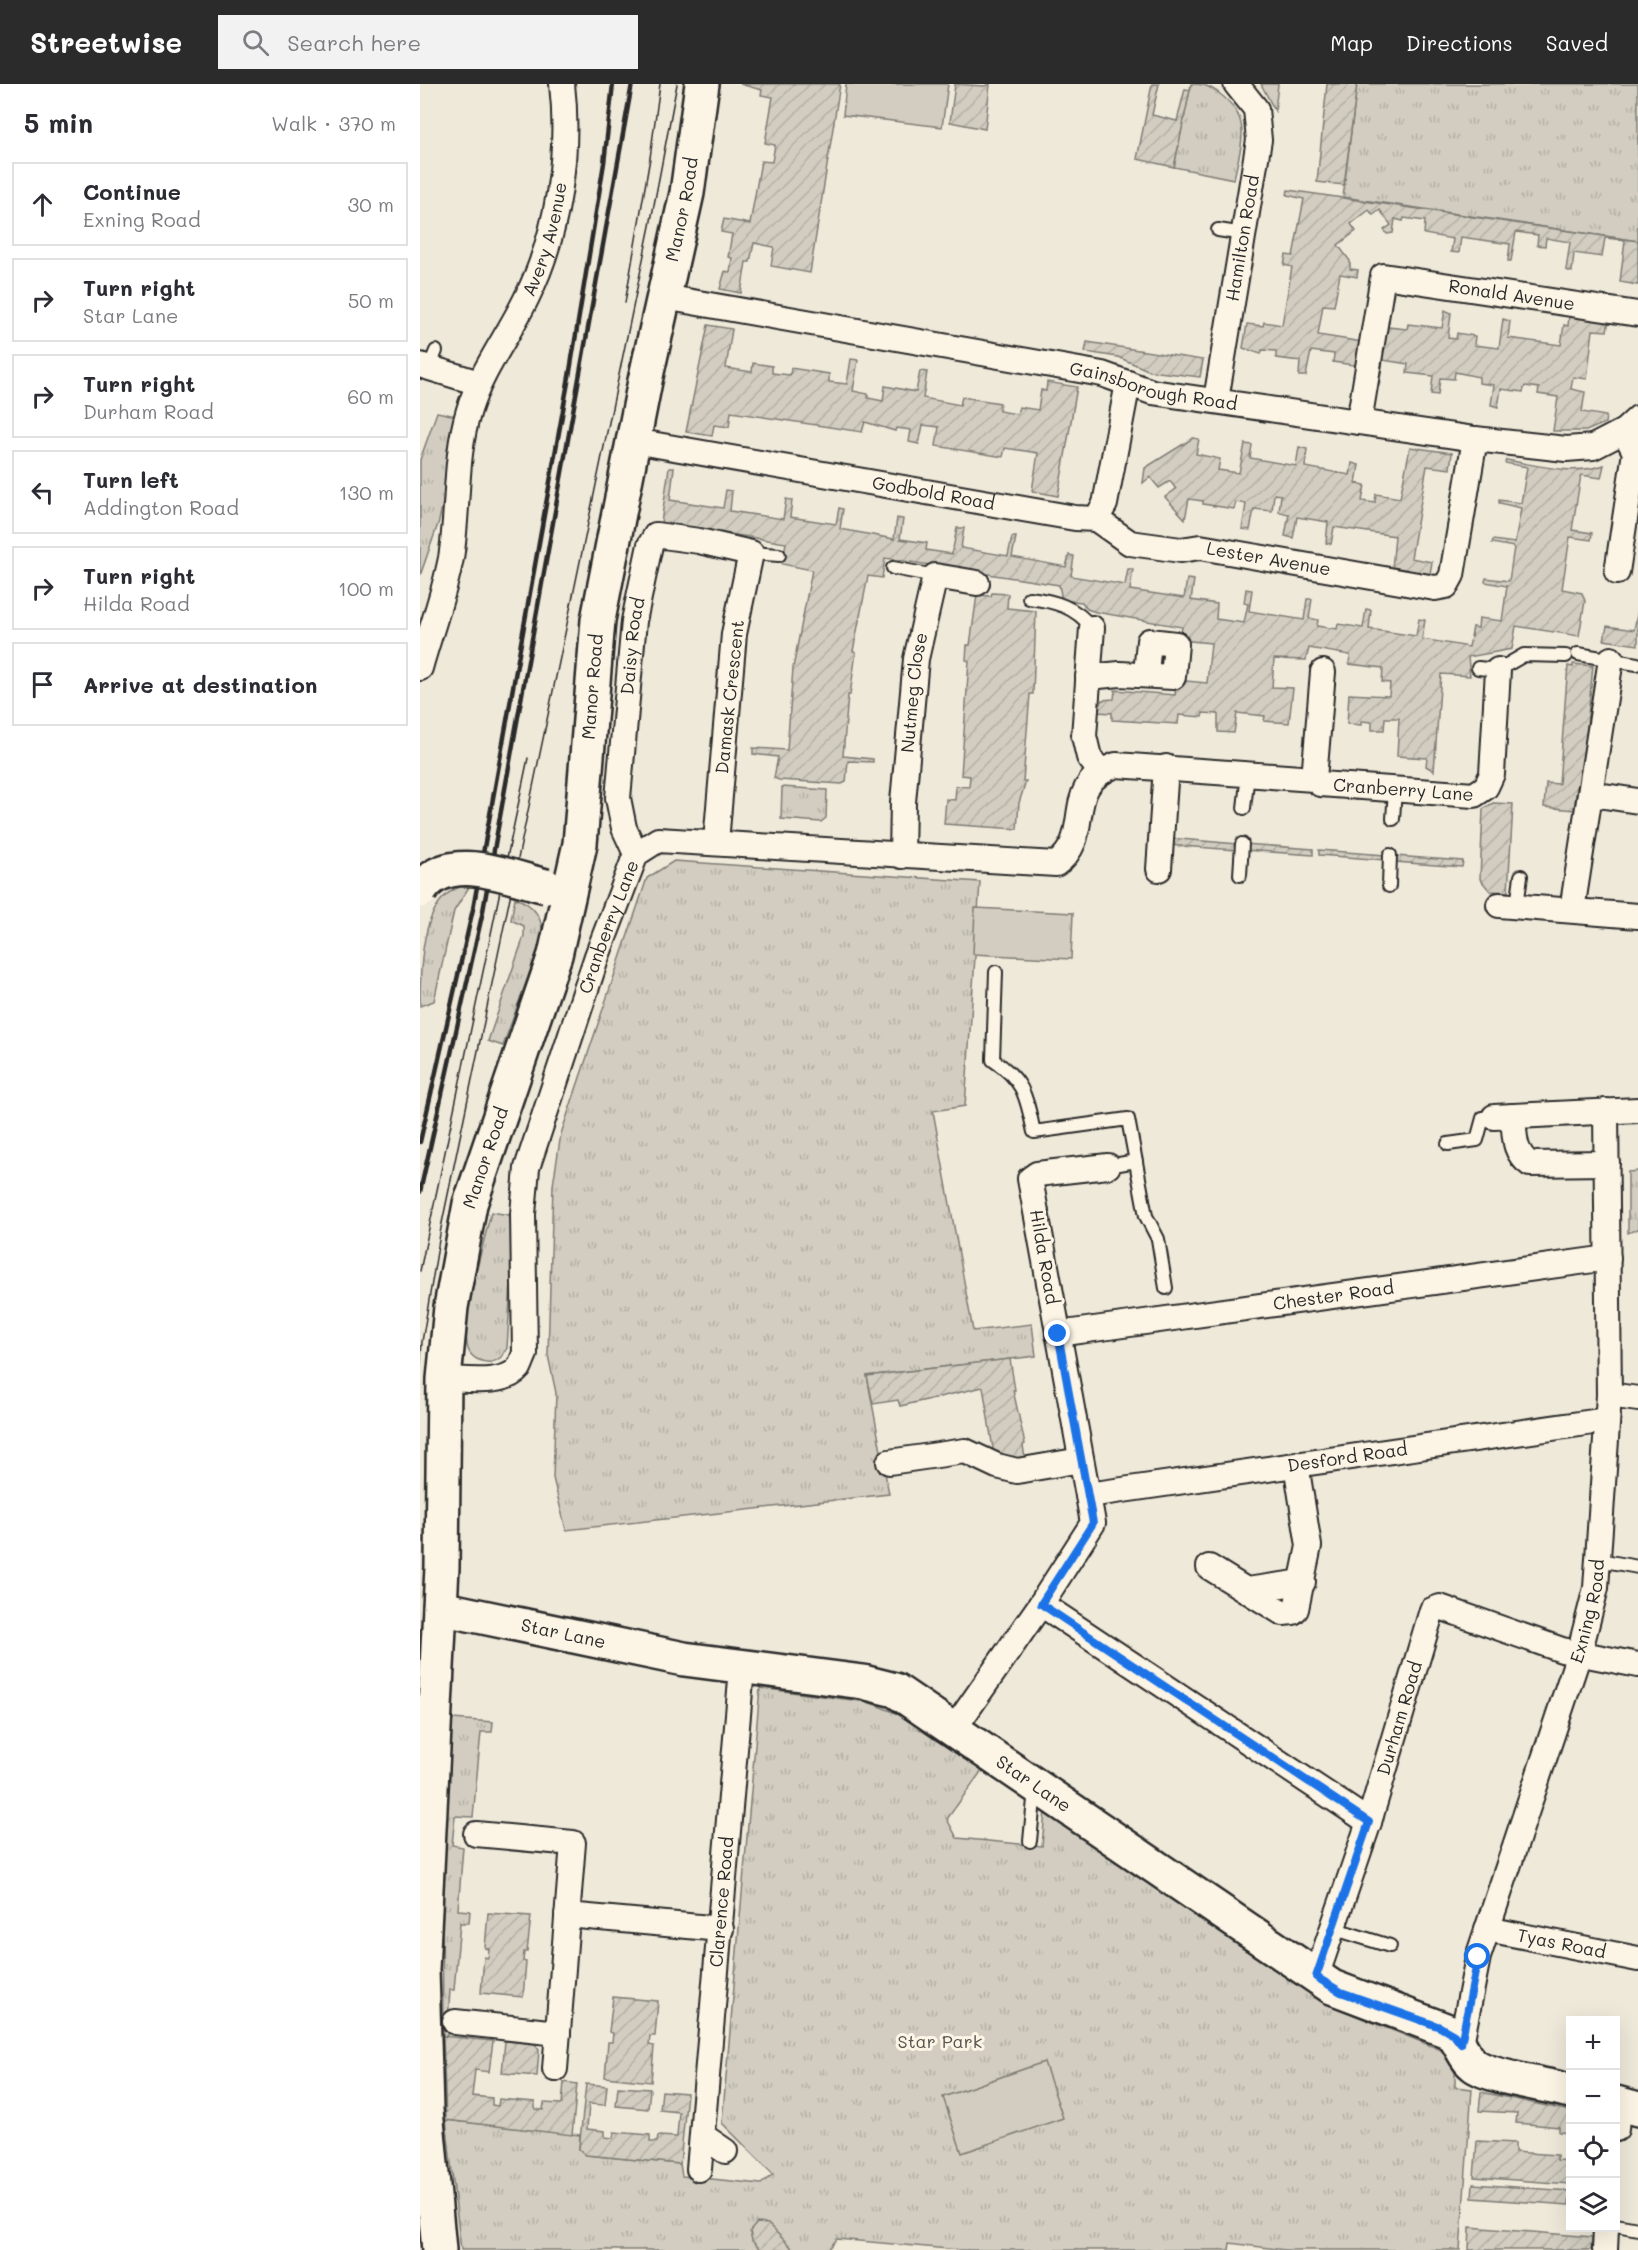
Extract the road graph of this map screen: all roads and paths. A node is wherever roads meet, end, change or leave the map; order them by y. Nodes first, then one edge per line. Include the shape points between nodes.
1 (562, 84) edge
2 (702, 84) edge
3 (1236, 84) edge
4 (1218, 230) dead end
5 (1244, 234) junction
6 (664, 297) junction
7 (1638, 314) edge
8 (428, 361) edge
9 (479, 382) junction
10 (1128, 383) junction
11 (1216, 400) junction
12 (1359, 422) junction
13 (1631, 424) edge
14 (1475, 439) junction
15 (634, 441) junction
16 (1096, 519) junction
17 (751, 553) junction
18 (779, 555) dead end
19 (893, 568) dead end
20 (1617, 573) dead end
21 (935, 576) junction
22 (977, 583) dead end
23 (1029, 598) dead end
24 (1092, 628) joint
25 (1611, 659) junction
26 (1637, 664) edge
27 (420, 668) edge
28 (1488, 669) joint
29 (1323, 672) dead end
30 (1146, 674) dead end
31 (1088, 677) junction
32 (1166, 767) junction
33 (1100, 771) junction
34 (1248, 774) junction
35 (1314, 779) junction
36 (1395, 790) junction
37 (1591, 794) junction
38 (1638, 801) edge
39 (1244, 808) dead end
40 (1393, 819) dead end
41 (716, 842) junction
42 (1242, 844) dead end
43 (636, 854) junction
44 (1390, 855) dead end
45 (902, 856) junction
46 (1159, 869) dead end
47 (1240, 875) dead end
48 (1521, 876) dead end
49 (1389, 886) dead end
50 (558, 889) junction
51 (420, 891) edge
52 (1508, 906) joint
53 (1572, 910) junction
54 (1638, 916) edge
55 (996, 972) dead end
56 (1638, 1110) edge
57 (1606, 1111) junction
58 (1503, 1117) junction
59 (1448, 1144) dead end
60 (1136, 1161) junction
61 (1607, 1163) junction
62 (1108, 1166) joint
63 (1608, 1257) junction
64 (1166, 1288) dead end
65 (1058, 1334) junction
66 (444, 1378) junction
67 (1609, 1395) junction
68 (1638, 1399) edge
69 (1607, 1420) junction
70 (1081, 1460) junction
71 (889, 1462) dead end
72 (1296, 1464) junction
73 (1088, 1495) junction
74 (1599, 1560) junction
75 (1209, 1567) dead end
76 (1638, 1567) edge
77 (1041, 1604) junction
78 (440, 1608) junction
79 (1580, 1654) junction
80 (1638, 1665) edge
81 (742, 1668) junction
82 (954, 1729) junction
83 (1036, 1784) junction
84 (1369, 1822) junction
85 (476, 1834) dead end
86 (1030, 1841) dead end
87 (567, 1915) junction
88 (1332, 1928) junction
89 (721, 1929) junction
90 (1486, 1929) junction
91 (1390, 1946) dead end
92 (1638, 1959) edge
93 (1316, 1977) junction
94 (455, 2022) dead end
95 (558, 2033) junction
96 (1461, 2044) junction
97 (555, 2069) dead end
98 (1566, 2090) edge
99 (703, 2136) junction
100 (724, 2151) dead end
101 (699, 2169) dead end
102 (1620, 2226) edge
103 (1638, 2229) edge
104 (1606, 2232) edge
105 (439, 2250) edge
106 (1605, 2250) edge

1 - 9 street, Avery Avenue via 565,136 548,249 528,297
2 - 6 main road, Manor Road via 687,193
3 - 5 street, Hamilton Road via 1256,109 1259,140
4 - 5 lane
5 - 11 street, Hamilton Road
6 - 10 street, Gainsborough Road via 1102,374
6 - 15 main road, Manor Road
7 - 12 street, Ronald Avenue via 1383,271
8 - 9 street
9 - 27 street, Avery Avenue via 462,438 451,559
10 - 11 street, Gainsborough Road via 1152,392
10 - 16 street via 1105,504
11 - 12 street, Gainsborough Road
12 - 14 street, Gainsborough Road
13 - 14 street, Gainsborough Road via 1593,447 1566,449
13 - 20 street via 1635,452
14 - 16 street, Lester Avenue via 1450,590 1200,547 1181,550 1130,543
15 - 16 street, Godbold Road
15 - 50 main road, Manor Road via 598,620 584,815
17 - 18 lane
17 - 41 street, Damask Crescent via 734,634
17 - 43 street, Daisy Road via 666,535 656,535 650,545 634,621 618,798 624,828
19 - 21 lane
21 - 22 street
21 - 45 street, Nutmeg Close via 916,659
23 - 24 lane via 1047,600 1080,613
24 - 31 street
25 - 26 lane, Cranberry Lane
25 - 28 lane, Cranberry Lane via 1524,655
25 - 37 street
28 - 36 street, Cranberry Lane via 1492,774 1486,787 1474,795
29 - 35 street
30 - 31 street
31 - 33 street via 1084,736 1089,757
32 - 33 street, Cranberry Lane via 1116,765
32 - 34 street, Cranberry Lane
32 - 46 street
33 - 45 street, Cranberry Lane via 1086,787 1080,802 1077,834 1067,856 1056,864
34 - 35 street, Cranberry Lane
34 - 39 lane
35 - 36 street, Cranberry Lane via 1320,784
36 - 40 lane
37 - 38 street
37 - 53 street
41 - 43 street, Cranberry Lane via 658,840
41 - 45 street, Cranberry Lane
42 - 47 lane
43 - 66 street, Cranberry Lane via 589,977 527,1168 523,1214 525,1354 519,1368 494,1379
44 - 49 lane
48 - 52 lane
50 - 51 main road, bridge via 455,868 438,872
50 - 66 main road, Manor Road via 543,994 469,1210 451,1307
52 - 53 street
53 - 54 street
55 - 60 lane via 993,1059 1013,1072 1026,1098 1034,1132 1128,1119
56 - 57 street
57 - 58 street
57 - 61 street, Exning Road
58 - 59 lane via 1483,1118 1477,1140
58 - 61 street via 1521,1158 1530,1164
60 - 62 lane
60 - 64 lane via 1146,1216 1158,1239
61 - 63 street, Exning Road
62 - 65 street, Hilda Road via 1037,1174 1030,1179
63 - 65 street, Chester Road
63 - 67 street, Exning Road
65 - 70 street, Hilda Road
66 - 78 main road, Manor Road
67 - 68 street
67 - 69 street, Exning Road
69 - 72 street, Desford Road
69 - 74 street, Exning Road
70 - 71 street via 1017,1471 965,1451
70 - 73 street, Hilda Road
72 - 73 street, Desford Road
72 - 75 street via 1309,1546 1296,1609 1288,1614 1279,1611
73 - 77 street, Hilda Road via 1093,1523
74 - 76 lane
74 - 79 street, Exning Road
77 - 82 street, Hilda Road
77 - 84 street
78 - 81 main road, Star Lane
78 - 105 main road, Manor Road via 422,1970 426,2110
79 - 80 street
79 - 84 street, Durham Road via 1440,1607 1432,1610
79 - 90 street, Exning Road
81 - 82 main road, Star Lane via 888,1687
81 - 89 street, Clarence Road
82 - 83 main road, Star Lane
83 - 86 lane
83 - 93 main road, Star Lane
84 - 88 street, Durham Road
85 - 87 street via 573,1843
87 - 89 street
87 - 95 street
88 - 91 lane
88 - 93 street, Durham Road
89 - 99 street, Clarence Road
90 - 92 street, Tyas Road
90 - 96 street, Exning Road
93 - 96 main road, Star Lane via 1341,1992 1440,2027
94 - 95 street
95 - 97 street
96 - 98 main road, Star Lane via 1473,2065
99 - 100 street
99 - 101 street, Clarence Road
102 - 103 lane
104 - 106 street

